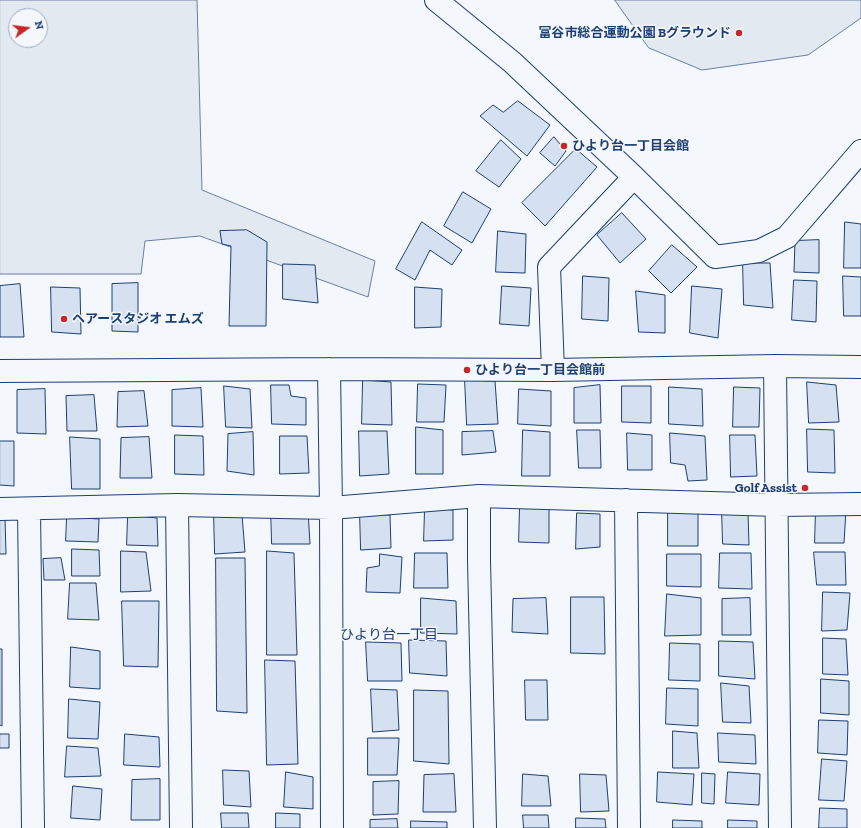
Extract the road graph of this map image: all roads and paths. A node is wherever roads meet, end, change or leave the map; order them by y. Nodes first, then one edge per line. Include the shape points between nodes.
1 (436, 0) edge
2 (861, 151) edge
3 (634, 177) junction
4 (776, 366) junction
5 (861, 367) edge
6 (329, 369) junction
7 (553, 370) junction
8 (0, 371) edge
9 (479, 496) junction
10 (626, 500) junction
11 (861, 504) edge
12 (177, 505) junction
13 (777, 505) junction
14 (331, 508) junction
15 (0, 509) edge
16 (28, 509) junction
17 (33, 828) edge
18 (181, 828) edge
19 (332, 828) edge
20 (485, 828) edge
21 (629, 828) edge
22 (780, 828) edge

1 - 3 street via 512,62
2 - 3 street via 787,237 759,251 715,257
3 - 7 street via 549,268
4 - 5 street
4 - 7 street
4 - 13 street
6 - 7 street
6 - 8 street
6 - 14 street
9 - 10 street
9 - 14 street
9 - 20 street
10 - 13 street
10 - 21 street
11 - 13 street
12 - 14 street
12 - 16 street
12 - 18 street
13 - 22 street
14 - 19 street
15 - 16 street
16 - 17 street

